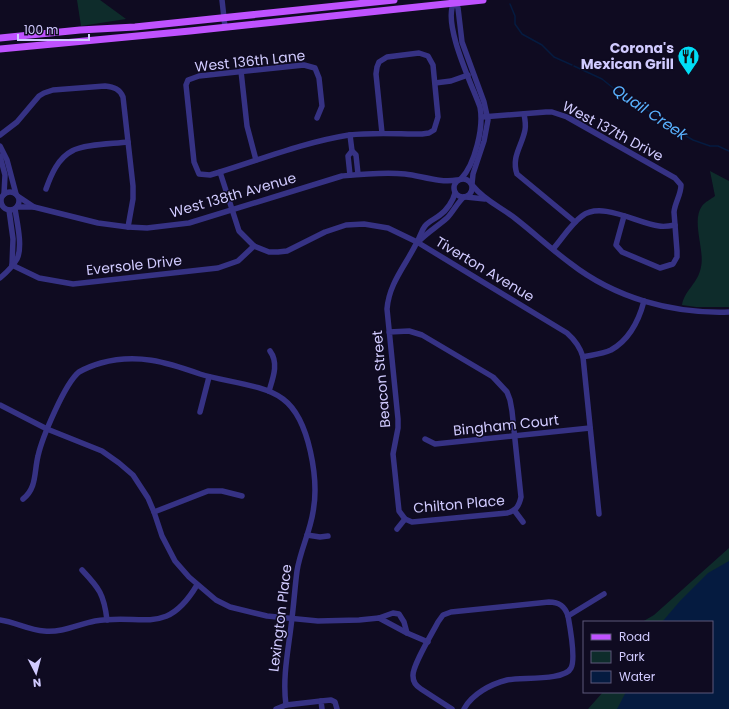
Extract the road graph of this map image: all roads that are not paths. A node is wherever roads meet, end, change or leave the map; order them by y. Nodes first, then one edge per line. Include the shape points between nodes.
1 (222, 0) edge
2 (394, 0) edge
3 (482, 0) edge
4 (454, 1) edge
5 (224, 18) junction
6 (225, 27) junction
7 (0, 38) edge
8 (0, 49) edge
9 (241, 71) junction
10 (468, 75) junction
11 (435, 83) junction
12 (524, 114) junction
13 (484, 117) junction
14 (317, 118) dead end
15 (382, 133) junction
16 (0, 134) edge
17 (350, 135) junction
18 (128, 142) junction
19 (0, 146) edge
20 (352, 151) junction
21 (0, 156) edge
22 (256, 160) junction
23 (220, 172) junction
24 (358, 174) junction
25 (350, 175) junction
26 (438, 180) junction
27 (459, 180) junction
28 (472, 185) junction
29 (46, 189) dead end
30 (454, 191) junction
31 (4, 194) junction
32 (17, 196) junction
33 (465, 197) junction
34 (485, 199) junction
35 (1, 201) edge
36 (34, 207) junction
37 (12, 209) junction
38 (0, 210) edge
39 (232, 210) junction
40 (624, 216) junction
41 (575, 222) junction
42 (675, 225) junction
43 (128, 227) junction
44 (417, 242) junction
45 (254, 246) junction
46 (553, 249) junction
47 (12, 265) junction
48 (0, 278) edge
49 (644, 301) junction
50 (729, 312) edge
51 (389, 332) junction
52 (270, 351) dead end
53 (583, 357) junction
54 (209, 377) junction
55 (269, 391) junction
56 (0, 405) edge
57 (200, 412) dead end
58 (590, 428) junction
59 (47, 430) junction
60 (514, 436) junction
61 (425, 439) dead end
62 (242, 496) dead end
63 (23, 499) dead end
64 (514, 510) junction
65 (154, 512) junction
66 (599, 514) dead end
67 (405, 519) junction
68 (523, 522) dead end
69 (397, 529) dead end
70 (307, 535) junction
71 (328, 536) dead end
72 (82, 570) dead end
73 (197, 585) junction
74 (604, 594) dead end
75 (568, 616) junction
76 (292, 618) junction
77 (379, 618) junction
78 (0, 620) edge
79 (107, 620) junction
80 (407, 633) junction
81 (428, 642) junction
82 (321, 701) junction
83 (286, 705) junction
84 (276, 709) edge
85 (322, 709) edge
86 (337, 709) edge
87 (452, 709) edge
88 (464, 709) edge

1 - 5 street
2 - 5 main road
3 - 4 main road
4 - 6 main road
4 - 10 street via 454,34
4 - 13 street via 458,8 462,42 484,102
5 - 6 street
5 - 7 main road
6 - 8 main road
9 - 14 street, West 136th Lane via 304,65 315,68 319,78 322,106
9 - 22 street via 247,126
9 - 23 street, West 136th Lane via 199,76 188,80 186,91 196,168 199,174 204,175
10 - 11 street
10 - 13 street
11 - 15 street via 438,116 434,130 422,134
11 - 15 street via 431,60 424,54 387,56 379,62 376,74
12 - 13 street, West 137th Drive
12 - 41 street via 525,130 515,159 517,174
12 - 42 street, West 137th Drive via 552,112 567,117 675,178 681,185 681,193 674,207
13 - 27 street via 467,171
13 - 28 street via 487,126 472,174
15 - 17 street
16 - 18 street via 17,122 44,92 111,86 119,90 123,97
17 - 20 street
17 - 22 street via 308,144
18 - 29 street via 82,147 71,151 54,168
18 - 43 street via 133,199
19 - 32 street via 7,160
20 - 24 street via 356,156
20 - 25 street via 348,156
21 - 31 street via 5,175
22 - 23 street
23 - 39 street, Tiverton Avenue
24 - 25 street, West 138th Avenue
24 - 26 street, West 138th Avenue via 405,174
25 - 39 street, West 138th Avenue
26 - 27 street, West 138th Avenue
26 - 30 street, West 138th Avenue
27 - 28 street via 467,179
27 - 30 street via 454,185
28 - 33 street via 471,194
28 - 34 street
30 - 33 street
30 - 44 street, Beacon Street via 453,200 442,214 427,224
31 - 32 street via 12,192
31 - 35 street
32 - 36 street, West 138th Avenue
32 - 37 street via 19,202
33 - 34 street
33 - 44 street, Beacon Street via 448,216
34 - 46 street via 515,218
35 - 37 street via 3,205
36 - 37 street, West 138th Avenue
36 - 43 street, West 138th Avenue via 98,223
37 - 38 street, West 138th Avenue
37 - 47 street
39 - 43 street, West 138th Avenue via 189,223 160,227
39 - 45 street, Tiverton Avenue via 239,231
40 - 41 street via 596,211 586,213
40 - 42 street via 657,226
40 - 42 street via 616,246 622,252 660,268 673,264 677,257
41 - 46 street
44 - 45 street, Tiverton Avenue via 388,228 359,224 346,225 325,232 287,251 269,252
44 - 51 street, Beacon Street via 388,298 386,309
44 - 53 street, Tiverton Avenue via 567,333
45 - 47 street, Eversole Drive via 238,261 218,268 73,284 39,278
46 - 49 street via 570,264 596,280 616,291
47 - 48 street
49 - 50 street via 690,311
49 - 53 street via 637,323 617,346 610,351
51 - 60 street via 409,331 422,335 493,377 504,388 510,400
51 - 67 street, Beacon Street via 398,420 393,454 399,511
52 - 55 street via 275,362
53 - 58 street, Tiverton Avenue
54 - 55 street, Lexington Place
54 - 57 street
54 - 59 street, Lexington Place via 145,358 96,364 79,373 69,383
55 - 70 street, Lexington Place via 283,399 294,410 307,436 315,498
56 - 59 street
58 - 60 street, Bingham Court
58 - 66 street, Tiverton Avenue
59 - 63 street, Lexington Place via 38,456 33,486
59 - 65 street via 95,448 119,463 133,475
60 - 61 street, Bingham Court via 435,444
60 - 64 street via 521,497 520,504
62 - 65 street via 222,490 208,491
64 - 67 street, Chilton Place via 507,513 419,522
64 - 68 street, Chilton Place
65 - 73 street via 162,536 175,561
67 - 69 street, Chilton Place
70 - 71 street
70 - 76 street, Lexington Place via 297,571
72 - 79 street via 99,589 105,604
73 - 76 street via 230,607 267,616
73 - 79 street via 178,610 163,618
74 - 75 street
75 - 81 street via 562,605 553,602 450,612 442,617
75 - 88 street via 573,658 569,672 559,676 496,684 477,695
76 - 77 street via 318,621
76 - 83 street, Lexington Place via 284,676
77 - 80 street
77 - 80 street via 393,613 399,614
78 - 79 street via 47,632
80 - 81 street
81 - 87 street via 414,670 414,683
82 - 83 street
82 - 85 street
82 - 86 street via 335,702
83 - 84 street

